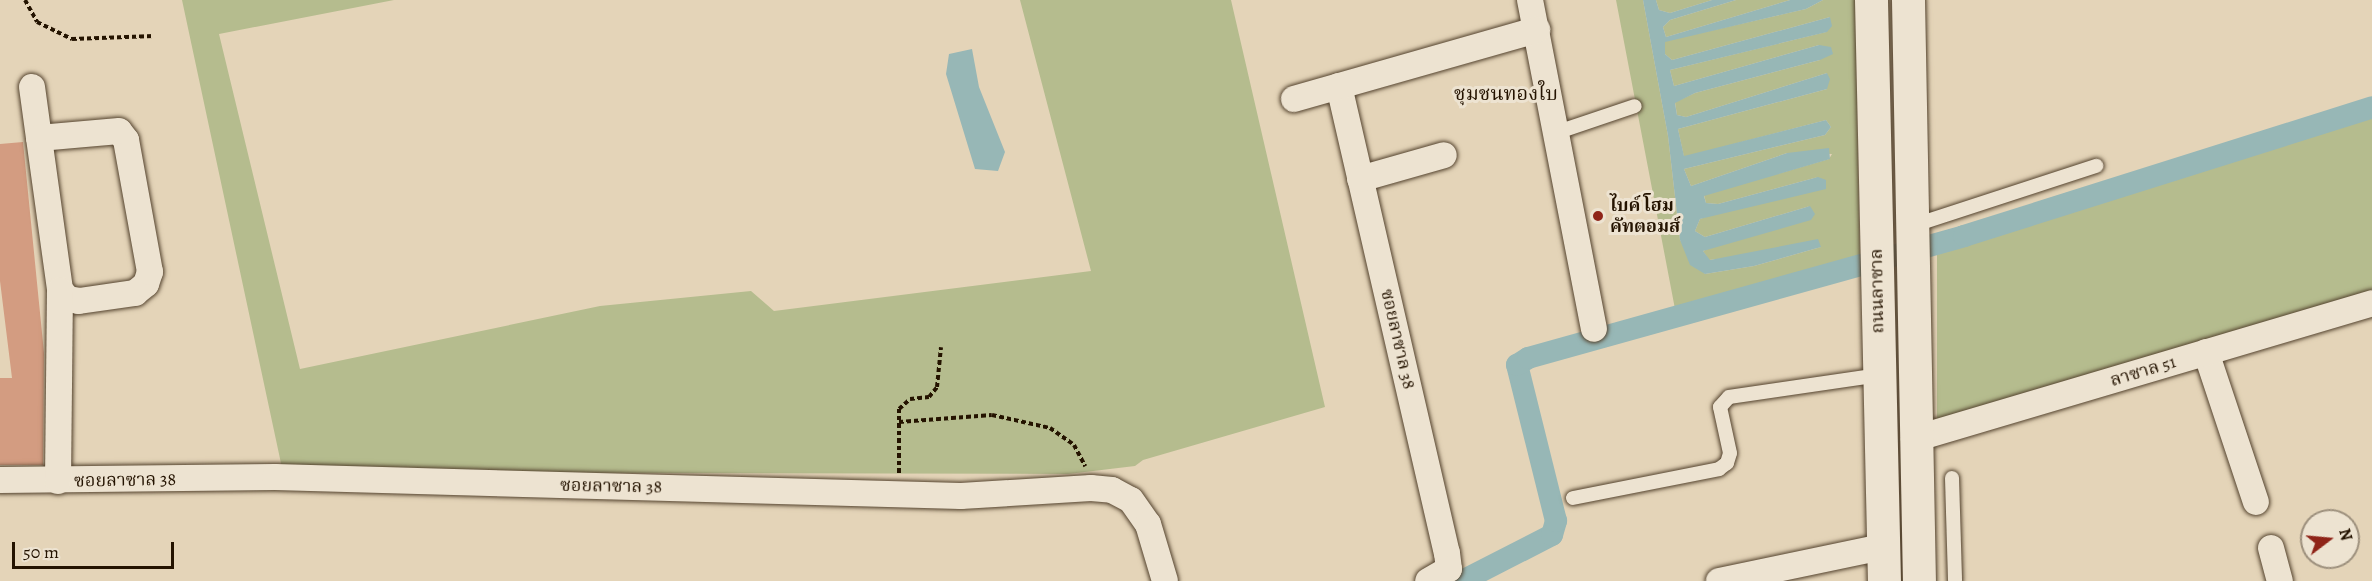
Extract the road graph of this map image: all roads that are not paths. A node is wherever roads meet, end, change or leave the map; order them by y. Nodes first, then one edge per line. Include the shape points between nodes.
1 (1530, 0) edge
2 (1871, 0) edge
3 (1908, 0) edge
4 (1537, 30) junction
5 (1339, 86) junction
6 (32, 87) dead end
7 (1294, 99) dead end
8 (1635, 106) dead end
9 (1556, 133) junction
10 (39, 138) junction
11 (1444, 155) dead end
12 (2096, 166) dead end
13 (1360, 179) junction
14 (1910, 227) junction
15 (60, 291) junction
16 (2372, 303) edge
17 (1593, 329) dead end
18 (2206, 352) junction
19 (1879, 375) junction
20 (1914, 439) junction
21 (1952, 478) dead end
22 (0, 480) edge
23 (58, 481) junction
24 (1574, 498) dead end
25 (2256, 502) dead end
26 (2271, 548) dead end
27 (1880, 572) edge
28 (1165, 581) edge
29 (1428, 581) edge
30 (1719, 581) edge
31 (1919, 581) edge
32 (1955, 581) edge
33 (2280, 581) edge

1 - 4 street
2 - 19 street, ถนนลาซาล
3 - 14 street, ถนนลาซาล
4 - 5 street
4 - 9 street
5 - 7 street
5 - 13 street, ซอยลาซาล 38
6 - 10 street
8 - 9 lane
9 - 17 street
10 - 15 street
10 - 15 street via 119,131 126,140 150,272 146,284 135,294 79,301 68,299
11 - 13 street
12 - 14 lane
13 - 29 street, ซอยลาซาล 38 via 1447,553 1449,569
14 - 20 street, ถนนลาซาล
15 - 23 street
16 - 18 street, ลาซาล 51
18 - 20 street, ลาซาล 51
18 - 25 street
19 - 24 lane via 1729,397 1720,407 1730,453 1727,463 1719,469
19 - 27 street, ถนนลาซาล
20 - 31 street, ถนนลาซาล
21 - 32 lane
22 - 23 street, ซอยลาซาล 38
23 - 28 street, ซอยลาซาล 38 via 275,477 961,495 1091,488 1112,490 1131,500 1148,524
26 - 33 street
27 - 30 street

